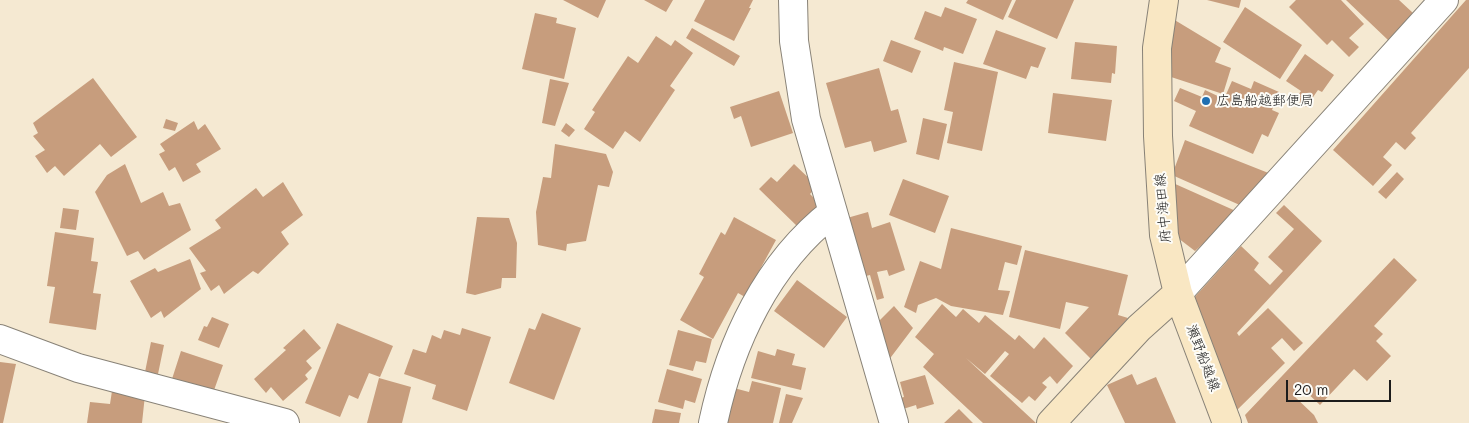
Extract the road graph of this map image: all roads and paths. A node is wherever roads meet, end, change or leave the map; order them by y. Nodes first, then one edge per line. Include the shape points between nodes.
1 (793, 0) edge
2 (1164, 0) edge
3 (1444, 0) edge
4 (832, 212) junction
5 (1178, 293) junction
6 (0, 339) edge
7 (285, 423) edge
8 (713, 423) edge
9 (894, 423) edge
10 (1051, 423) edge
11 (1227, 423) edge

1 - 4 street via 794,40 806,119
2 - 5 main road, 府中海田線 via 1157,48 1158,136 1164,235
3 - 5 street
4 - 8 street via 795,247 768,282 744,326
4 - 9 street
5 - 10 main road via 1139,328
5 - 11 main road, 瀬野船越線
6 - 7 street via 78,368

